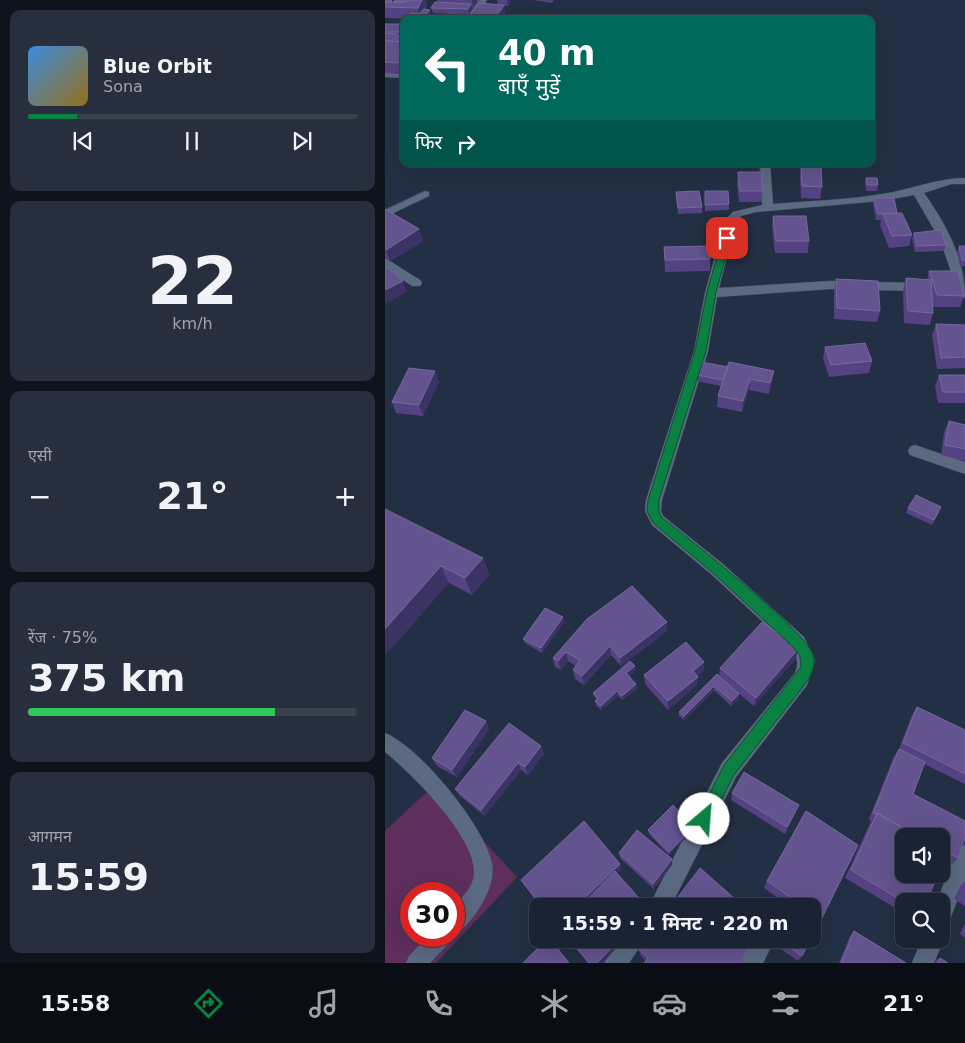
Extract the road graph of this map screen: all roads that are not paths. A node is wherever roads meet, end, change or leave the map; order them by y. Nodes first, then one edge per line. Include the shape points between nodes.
1 (483, 0) edge
2 (474, 15) edge
3 (385, 74) edge
4 (400, 75) edge
5 (765, 167) edge
6 (965, 181) edge
7 (917, 192) junction
8 (425, 194) dead end
9 (768, 208) junction
10 (385, 214) edge
11 (385, 262) edge
12 (416, 283) dead end
13 (917, 287) edge
14 (711, 293) junction
15 (965, 294) edge
16 (915, 451) dead end
17 (965, 468) edge
18 (385, 741) edge
19 (965, 855) edge
20 (950, 894) edge
21 (664, 898) edge
22 (465, 912) edge
23 (432, 947) edge
24 (627, 948) edge
25 (760, 948) edge
26 (929, 948) edge
27 (417, 963) edge
28 (615, 963) edge
29 (752, 963) edge
30 (923, 963) edge

1 - 2 street
3 - 4 street
5 - 9 street
6 - 7 street via 950,181
7 - 9 street
7 - 15 street via 935,214
8 - 10 street
9 - 14 street via 746,210 731,220
11 - 12 street
13 - 14 street via 830,285
14 - 21 street via 701,351 653,500 653,511 657,520 717,569 798,643 807,655 808,667 729,770
16 - 17 street
18 - 22 lane via 425,774 472,840 483,864 480,887
19 - 20 street
23 - 27 lane
24 - 28 street
25 - 29 street
26 - 30 street

